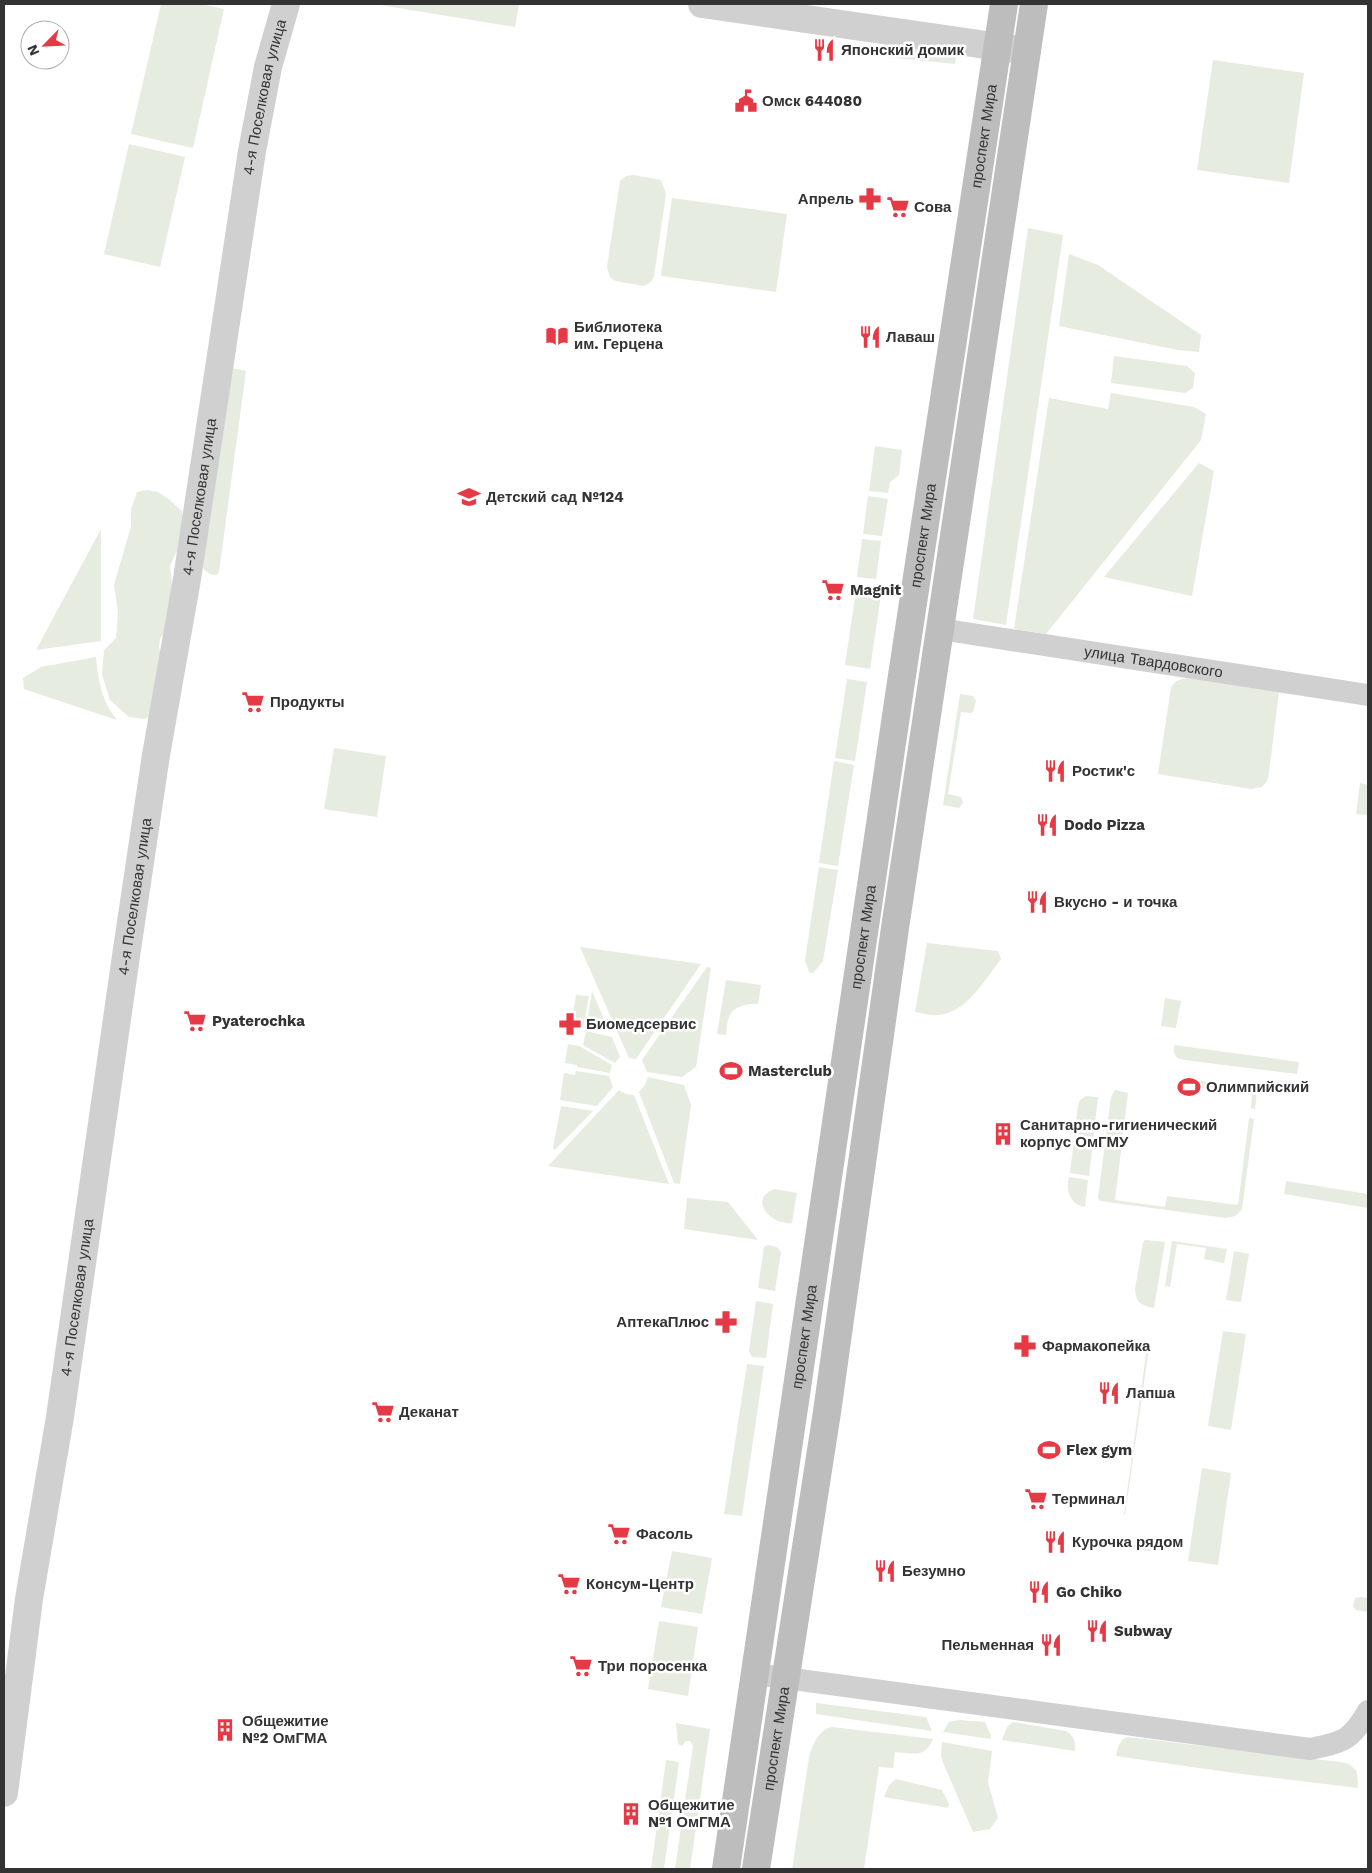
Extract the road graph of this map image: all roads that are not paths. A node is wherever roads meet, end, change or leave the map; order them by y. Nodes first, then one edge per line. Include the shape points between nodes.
1 (286, 4) edge
2 (702, 4) edge
3 (1004, 4) edge
4 (1034, 4) edge
5 (998, 47) junction
6 (1027, 51) junction
7 (940, 629) junction
8 (1368, 696) edge
9 (756, 1674) junction
10 (785, 1677) junction
11 (1368, 1711) edge
12 (4, 1793) edge
13 (726, 1869) edge
14 (756, 1869) edge

1 - 12 street, 4-я Поселковая улица via 268,67 252,150 187,579 156,755 61,1408 26,1618
2 - 5 street
3 - 5 main road, проспект Мира
4 - 6 main road, проспект Мира
5 - 6 street
5 - 9 main road, проспект Мира
6 - 7 main road, проспект Мира
7 - 8 street, улица Твардовского
7 - 10 main road, проспект Мира via 827,1412
9 - 10 street
9 - 13 main road, проспект Мира
10 - 11 street via 1310,1749 1350,1737
10 - 14 main road, проспект Мира

